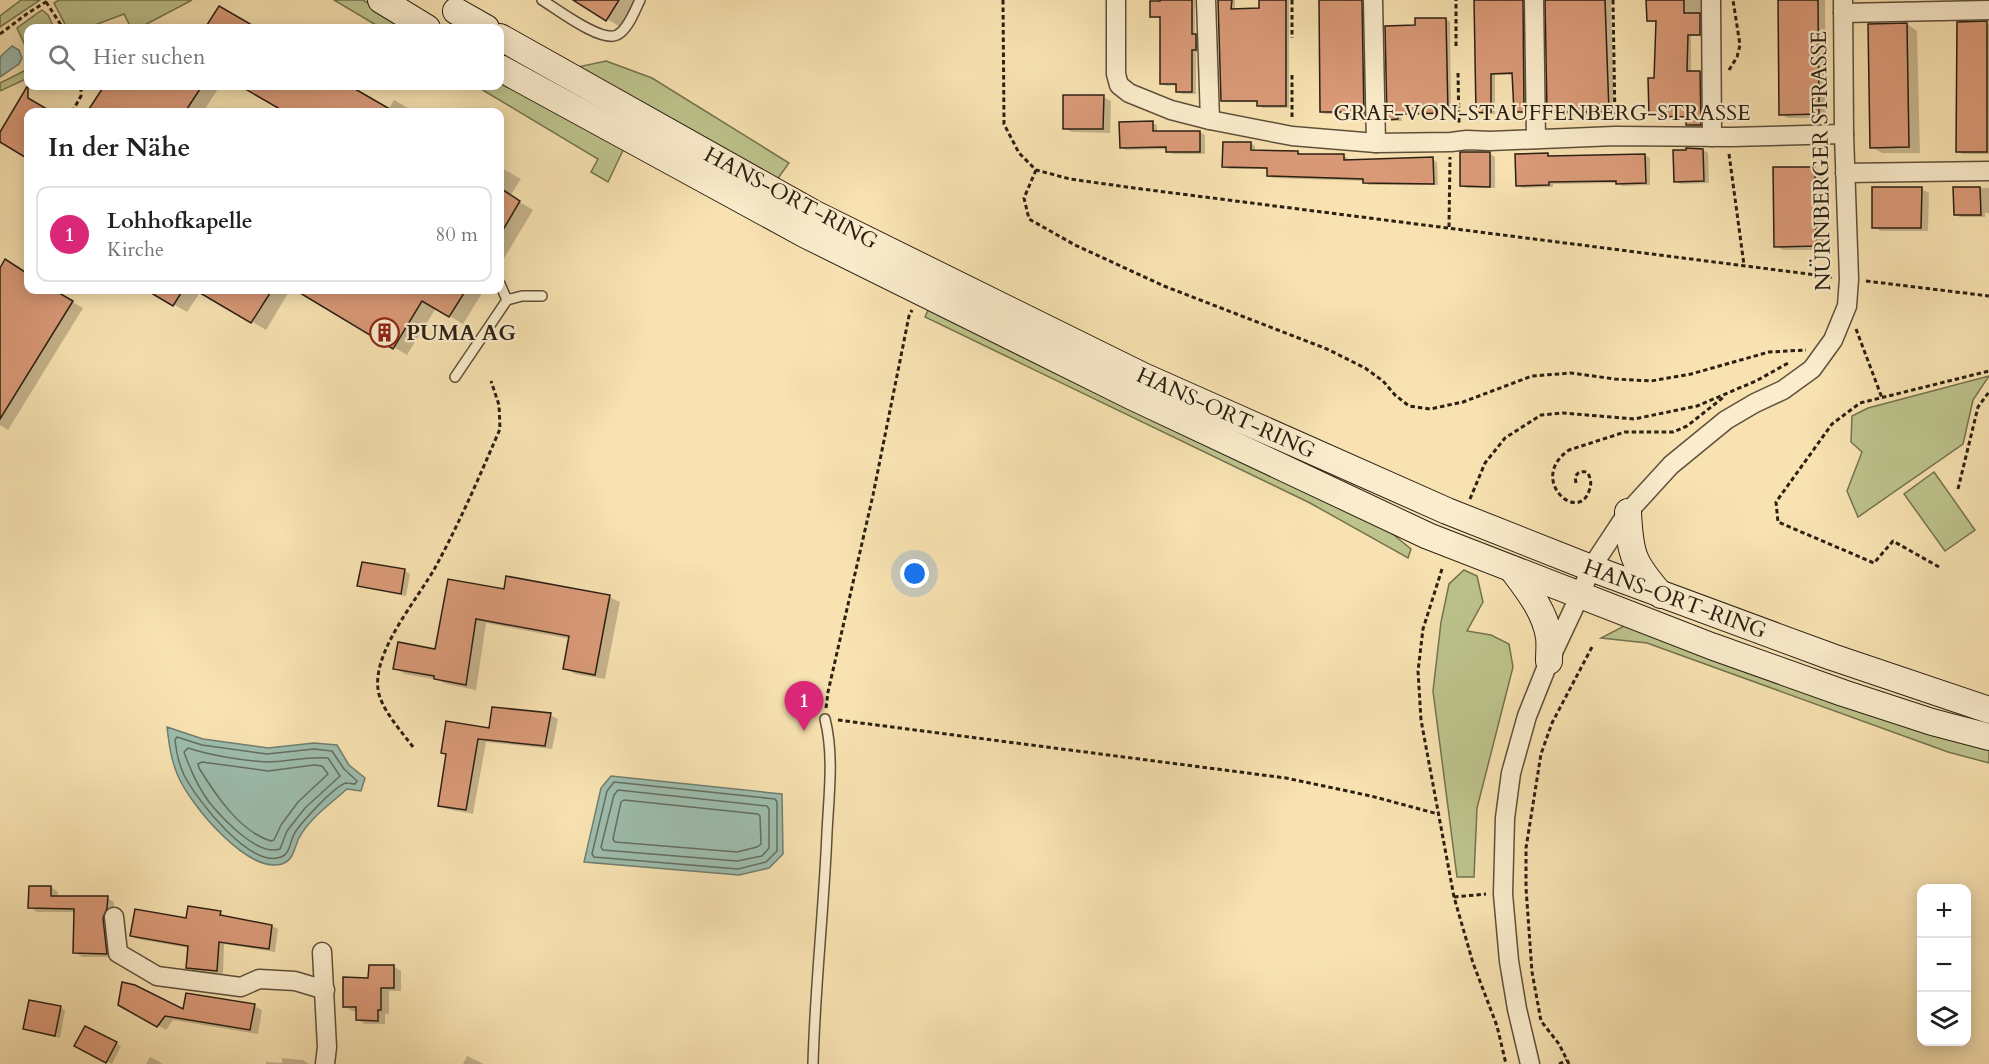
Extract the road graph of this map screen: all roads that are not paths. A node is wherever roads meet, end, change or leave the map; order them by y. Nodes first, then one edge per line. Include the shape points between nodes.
1 (381, 0) edge
2 (542, 0) edge
3 (640, 0) edge
4 (1116, 0) edge
5 (1206, 0) edge
6 (1373, 0) edge
7 (1534, 0) edge
8 (1712, 0) edge
9 (448, 6) edge
10 (1843, 7) edge
11 (1989, 10) edge
12 (420, 24) edge
13 (479, 24) edge
14 (504, 39) edge
15 (504, 70) edge
16 (1210, 120) junction
17 (1844, 134) junction
18 (1719, 137) junction
19 (1536, 139) junction
20 (1376, 143) junction
21 (1989, 171) edge
22 (1845, 173) junction
23 (504, 293) edge
24 (542, 296) dead end
25 (507, 300) junction
26 (455, 377) dead end
27 (1628, 512) junction
28 (1592, 568) junction
29 (1512, 570) junction
30 (1580, 595) junction
31 (1661, 595) junction
32 (1549, 661) junction
33 (1989, 710) edge
34 (825, 718) road end
35 (1989, 737) edge
36 (114, 917) dead end
37 (322, 952) dead end
38 (325, 990) junction
39 (325, 1064) edge
40 (813, 1064) edge
41 (1530, 1064) edge

1 - 12 main road
2 - 3 lane via 588,28 610,36 625,28
4 - 16 street, GRAF-VON-STAUFFENBERG-STRASSE via 1119,85 1171,110
5 - 16 street
6 - 20 street
7 - 19 street
8 - 18 street
9 - 13 main road
10 - 11 street
10 - 17 street, NÜRNBERGER STRASSE
14 - 28 main road, HANS-ORT-RING via 815,214 1143,376 1447,511
15 - 29 main road, HANS-ORT-RING via 806,235 1133,397 1428,536
16 - 20 street, GRAF-VON-STAUFFENBERG-STRASSE via 1292,136
17 - 18 street, GRAF-VON-STAUFFENBERG-STRASSE
17 - 22 street, NÜRNBERGER STRASSE
18 - 19 street, GRAF-VON-STAUFFENBERG-STRASSE
19 - 20 street, GRAF-VON-STAUFFENBERG-STRASSE
21 - 22 street
22 - 27 street, NÜRNBERGER STRASSE via 1849,279 1846,305 1833,340 1812,369 1783,390 1726,420 1671,465
23 - 25 lane
24 - 25 lane
25 - 26 lane
27 - 28 street, NÜRNBERGER STRASSE
27 - 31 main road via 1629,537 1637,565
28 - 30 street, NÜRNBERGER STRASSE
28 - 31 main road, HANS-ORT-RING
29 - 30 main road, HANS-ORT-RING
29 - 32 main road via 1544,618
30 - 32 street, NÜRNBERGER STRASSE
30 - 35 main road, HANS-ORT-RING via 1843,693
31 - 33 main road, HANS-ORT-RING
32 - 41 street, NÜRNBERGER STRASSE via 1527,716 1511,773 1505,818 1503,894 1509,961
34 - 40 lane via 830,738 830,777
36 - 38 street via 118,953 157,976 241,987 259,979 295,981
37 - 38 street
38 - 39 street

